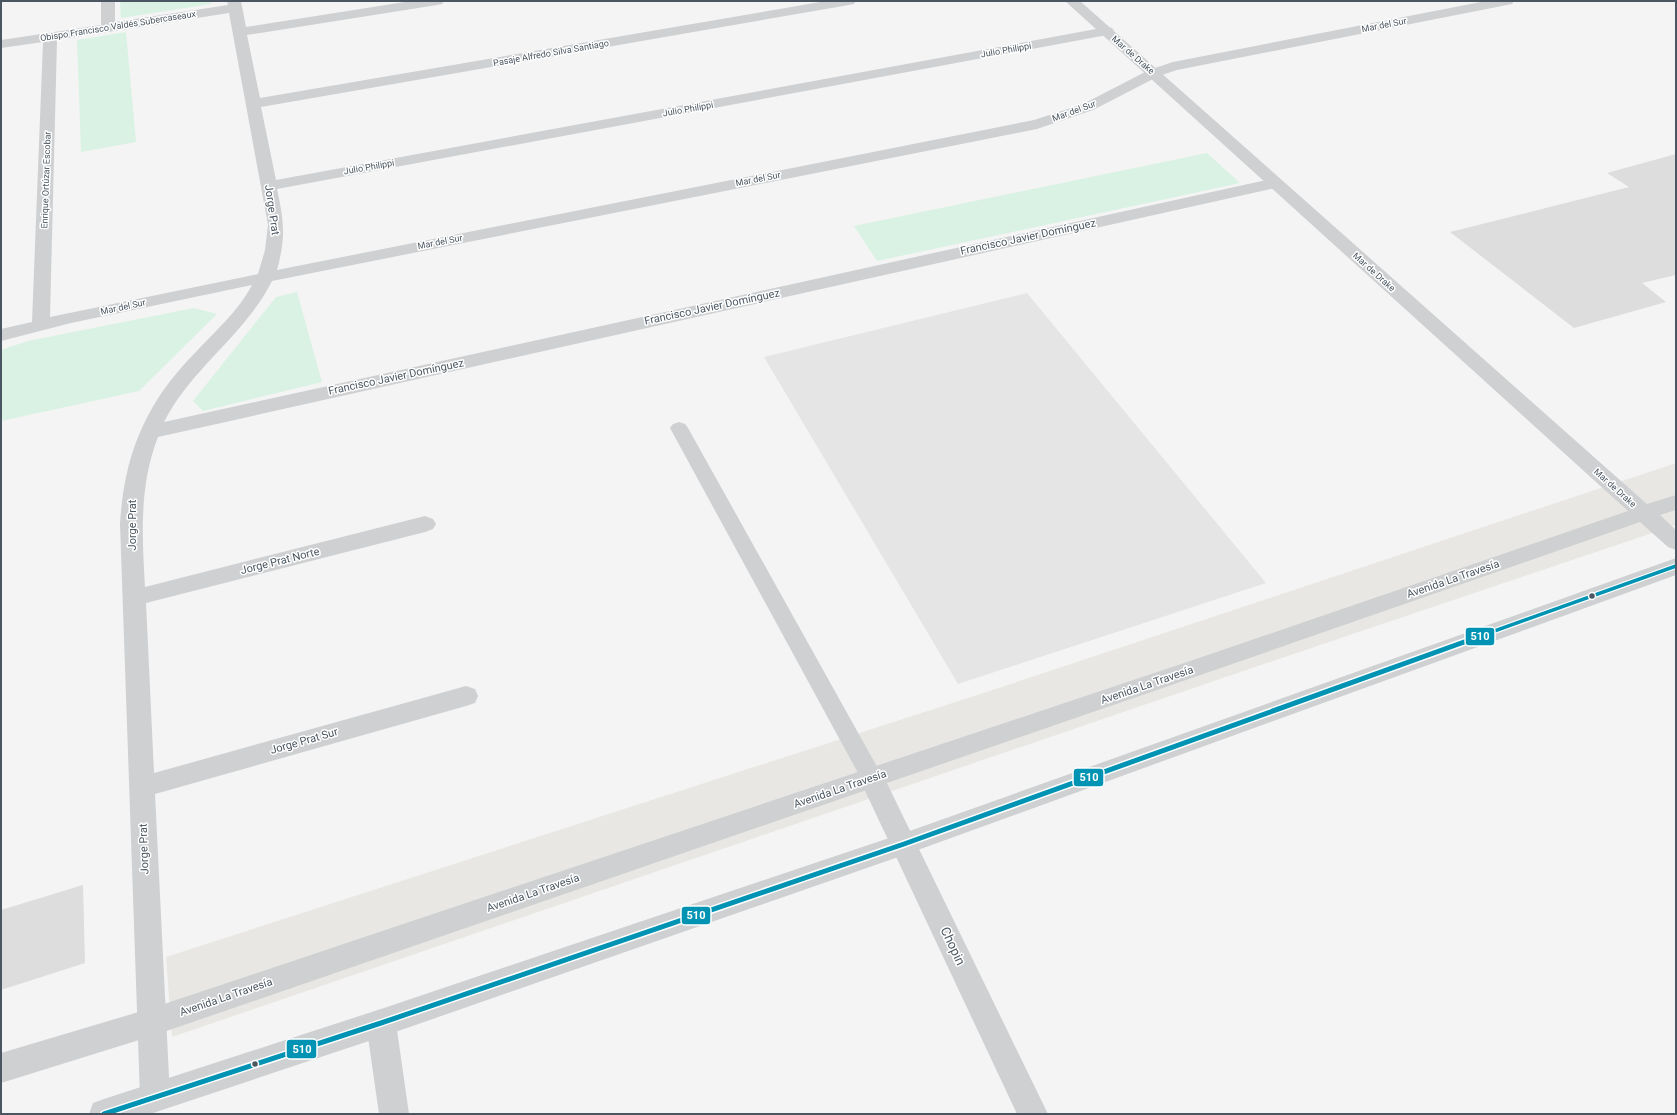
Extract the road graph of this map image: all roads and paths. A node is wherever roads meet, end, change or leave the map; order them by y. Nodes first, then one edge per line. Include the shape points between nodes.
1 (108, 1) edge
2 (437, 1) edge
3 (849, 1) edge
4 (1072, 1) edge
5 (1507, 1) edge
6 (235, 4) edge
7 (108, 27) junction
8 (1107, 31) junction
9 (240, 32) junction
10 (50, 36) junction
11 (1, 44) edge
12 (1154, 73) junction
13 (253, 104) junction
14 (1275, 183) junction
15 (268, 186) junction
16 (267, 277) junction
17 (41, 325) junction
18 (1, 336) edge
19 (679, 428) dead end
20 (149, 432) junction
21 (1676, 502) edge
22 (1643, 513) junction
23 (425, 524) dead end
24 (1676, 542) edge
25 (1676, 566) edge
26 (134, 598) junction
27 (466, 696) dead end
28 (872, 778) junction
29 (142, 787) junction
30 (904, 844) junction
31 (152, 1022) junction
32 (381, 1023) junction
33 (1, 1068) edge
34 (155, 1098) junction
35 (104, 1114) edge
36 (394, 1114) edge
37 (1033, 1114) edge

1 - 7 street
2 - 9 street
3 - 13 street, Pasaje Alfredo Silva Santiago
4 - 8 street, Mar de Drake
5 - 12 street, Mar del Sur via 1173,66
6 - 7 street, Obispo Francisco Valdés Subercaseaux
6 - 9 street, Jorge Prat
7 - 10 street, Obispo Francisco Valdés Subercaseaux
8 - 12 street, Mar de Drake
8 - 15 street, Julio Philippi
9 - 13 street, Jorge Prat
10 - 11 street, Obispo Francisco Valdés Subercaseaux
10 - 17 street, Enrique Ortúzar Escobar
12 - 14 street, Mar de Drake
12 - 16 street, Mar del Sur via 1088,107 1037,124
13 - 15 street, Jorge Prat
14 - 20 street, Francisco Javier Domínguez
14 - 22 street, Mar de Drake
15 - 16 street, Jorge Prat via 276,225 276,242
16 - 17 street, Mar del Sur
16 - 20 street, Jorge Prat via 249,307 182,379 164,404
17 - 18 street, Mar del Sur
19 - 28 lane
20 - 26 street, Jorge Prat via 140,453 132,500
21 - 22 street, Avenida La Travesía
22 - 24 street, Mar de Drake
22 - 28 street, Avenida La Travesía
23 - 26 street, Jorge Prat Norte
25 - 30 street
26 - 29 street, Jorge Prat
27 - 29 street, Jorge Prat Sur
28 - 30 street, Chopin
28 - 31 street, Avenida La Travesía
29 - 31 street, Jorge Prat
30 - 32 street
30 - 37 street, Chopin
31 - 33 street, Avenida La Travesía
31 - 34 street, Jorge Prat
32 - 34 street
32 - 36 street
34 - 35 street

